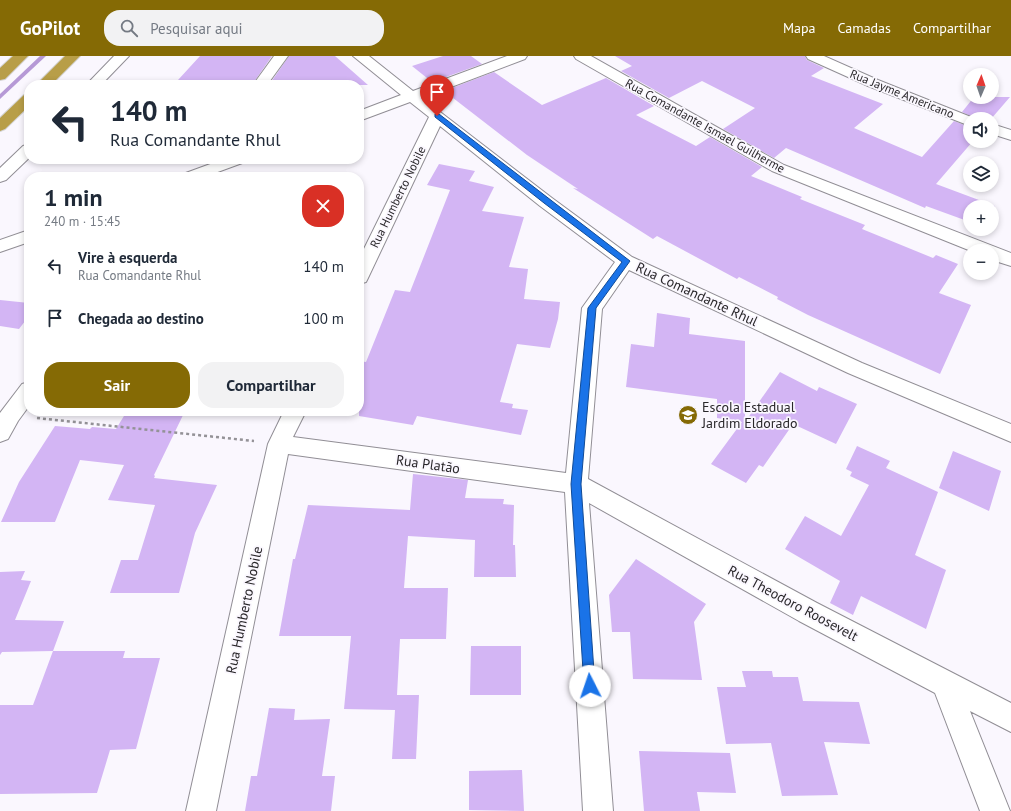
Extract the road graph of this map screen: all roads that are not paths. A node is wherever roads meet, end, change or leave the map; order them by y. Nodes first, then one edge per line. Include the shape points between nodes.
1 (21, 56) edge
2 (73, 56) edge
3 (122, 56) edge
4 (281, 56) edge
5 (360, 56) edge
6 (520, 56) edge
7 (581, 56) edge
8 (813, 56) edge
9 (0, 76) edge
10 (48, 80) edge
11 (98, 80) edge
12 (264, 80) edge
13 (411, 97) junction
14 (24, 103) edge
15 (364, 114) edge
16 (437, 116) junction
17 (963, 118) edge
18 (0, 126) edge
19 (999, 131) edge
20 (1011, 135) edge
21 (24, 153) edge
22 (200, 164) edge
23 (225, 164) edge
24 (194, 172) edge
25 (203, 172) edge
26 (0, 177) edge
27 (24, 238) edge
28 (970, 244) edge
29 (0, 246) edge
30 (999, 256) edge
31 (1011, 260) edge
32 (626, 261) junction
33 (364, 268) edge
34 (24, 397) edge
35 (293, 416) edge
36 (0, 433) edge
37 (1011, 433) edge
38 (280, 444) junction
39 (576, 484) junction
40 (946, 684) junction
41 (1011, 718) edge
42 (201, 811) edge
43 (598, 811) edge
44 (994, 811) edge

1 - 9 highway
2 - 10 highway
3 - 11 street
4 - 12 street
5 - 13 street, Rua Comandante Rhul
6 - 13 street
7 - 28 street, Rua Comandante Ismael Guilherme via 778,168
8 - 17 street, Rua Jayme Americano
13 - 15 street
13 - 16 street, Rua Comandante Rhul
14 - 18 highway
16 - 32 street, Rua Comandante Rhul
16 - 33 street, Rua Humberto Nobile
19 - 20 street
21 - 26 street
22 - 24 street
23 - 25 street
27 - 29 street
30 - 31 street
32 - 37 street, Rua Comandante Rhul via 855,368
32 - 39 street via 592,308
34 - 36 street
35 - 38 street, Rua Humberto Nobile
38 - 39 street, Rua Platão
38 - 42 street, Rua Humberto Nobile
39 - 40 street, Rua Theodoro Roosevelt via 808,612
39 - 43 street
40 - 41 street, Rua Theodoro Roosevelt
40 - 44 street

